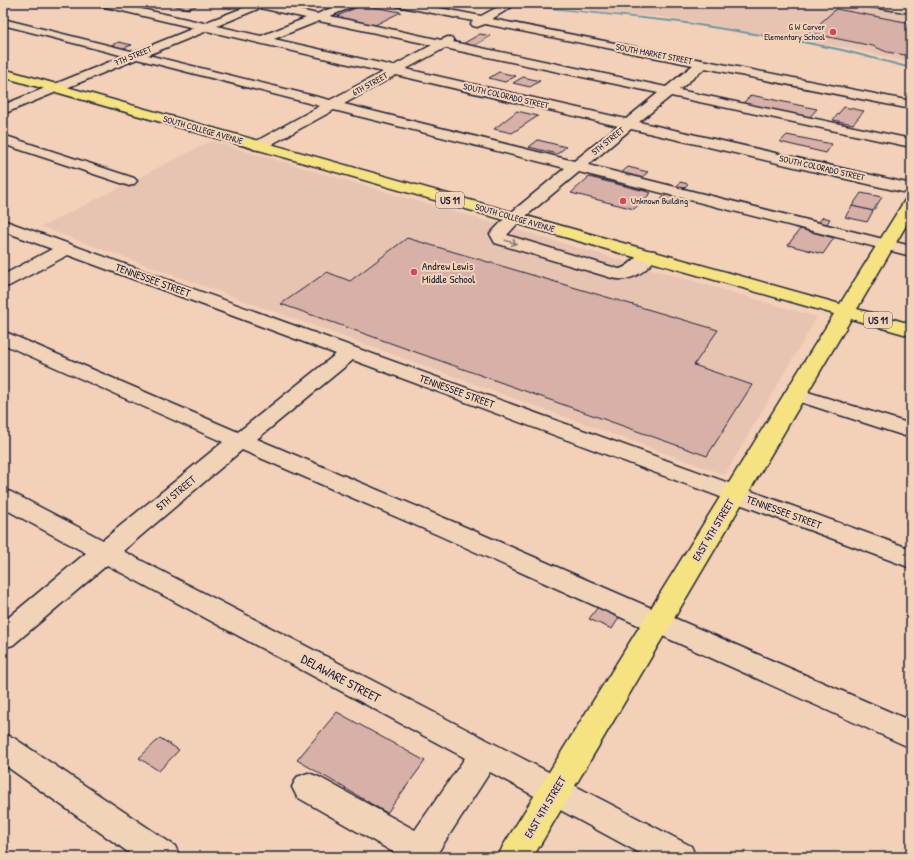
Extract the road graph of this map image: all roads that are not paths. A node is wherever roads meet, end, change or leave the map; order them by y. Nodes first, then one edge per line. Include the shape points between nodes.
1 (6, 3) edge
2 (101, 3) edge
3 (353, 3) edge
4 (397, 3) edge
5 (866, 3) edge
6 (3, 4) edge
7 (258, 4) edge
8 (510, 5) edge
9 (907, 7) edge
10 (318, 17) junction
11 (481, 20) junction
12 (3, 22) edge
13 (204, 27) junction
14 (262, 40) junction
15 (442, 44) junction
16 (136, 55) junction
17 (702, 64) junction
18 (395, 70) junction
19 (3, 74) edge
20 (56, 88) junction
21 (668, 92) junction
22 (332, 104) junction
23 (911, 105) edge
24 (3, 110) edge
25 (629, 124) junction
26 (3, 139) edge
27 (911, 143) edge
28 (258, 146) junction
29 (577, 166) junction
30 (129, 181) dead end
31 (911, 189) edge
32 (911, 203) edge
33 (514, 218) junction
34 (3, 224) edge
35 (886, 245) junction
36 (67, 248) junction
37 (911, 251) edge
38 (649, 255) junction
39 (3, 282) edge
40 (846, 311) junction
41 (911, 330) edge
42 (3, 337) edge
43 (350, 352) junction
44 (796, 394) junction
45 (911, 431) edge
46 (241, 441) junction
47 (736, 494) junction
48 (3, 498) edge
49 (105, 552) junction
50 (911, 559) edge
51 (658, 622) junction
52 (3, 637) edge
53 (911, 735) edge
54 (3, 747) edge
55 (484, 755) junction
56 (308, 787) dead end
57 (555, 791) junction
58 (418, 854) edge
59 (162, 857) edge
60 (515, 857) edge
61 (679, 857) edge

1 - 6 street
2 - 13 street, SOUTH COLORADO STREET
3 - 10 street
4 - 11 street, SOUTH MARKET STREET
5 - 9 street
7 - 10 street
7 - 13 street, 7TH STREET
8 - 11 street, 6TH STREET
10 - 14 street
10 - 15 street
11 - 15 street, 6TH STREET
11 - 17 street, SOUTH MARKET STREET
12 - 16 street
13 - 14 street, SOUTH COLORADO STREET
13 - 16 street, 7TH STREET
14 - 18 street, SOUTH COLORADO STREET
15 - 18 street, 6TH STREET
15 - 21 street
16 - 20 street, 7TH STREET
16 - 22 street
17 - 21 street, 5TH STREET
17 - 23 street, SOUTH MARKET STREET
18 - 22 street, 6TH STREET
18 - 25 street, SOUTH COLORADO STREET
19 - 20 main road, SOUTH COLLEGE AVENUE / US 11
20 - 24 street, 7TH STREET
20 - 28 main road, SOUTH COLLEGE AVENUE / US 11
21 - 25 street, 5TH STREET
21 - 27 street
22 - 28 street, 6TH STREET
22 - 29 street
25 - 29 street, 5TH STREET
25 - 31 street, SOUTH COLORADO STREET
26 - 30 street
28 - 33 main road, SOUTH COLLEGE AVENUE / US 11
29 - 33 street, 5TH STREET
29 - 35 street
32 - 35 main road, EAST 4TH STREET
33 - 38 main road, SOUTH COLLEGE AVENUE / US 11
33 -> 38 street, 5TH STREET via 498,234 501,239 618,274 632,272
34 - 36 street, TENNESSEE STREET
35 - 37 street
35 - 40 main road, EAST 4TH STREET
36 - 39 street
36 - 43 street, TENNESSEE STREET
38 - 40 main road, SOUTH COLLEGE AVENUE / US 11
40 - 41 main road, SOUTH COLLEGE AVENUE / US 11
40 - 44 main road, EAST 4TH STREET
42 - 46 street
43 - 46 street, 5TH STREET
43 - 47 street, TENNESSEE STREET
44 - 45 street
44 - 47 main road, EAST 4TH STREET
46 - 49 street, 5TH STREET
46 - 51 street
47 - 50 street, TENNESSEE STREET
47 - 51 main road, EAST 4TH STREET
48 - 49 street, DELAWARE STREET
49 - 52 street, 5TH STREET
49 - 55 street, DELAWARE STREET
51 - 53 street
51 - 57 main road, EAST 4TH STREET
54 - 59 street
55 - 57 street, DELAWARE STREET
55 - 58 street
56 - 58 street
57 - 60 main road, EAST 4TH STREET
57 - 61 street, DELAWARE STREET

